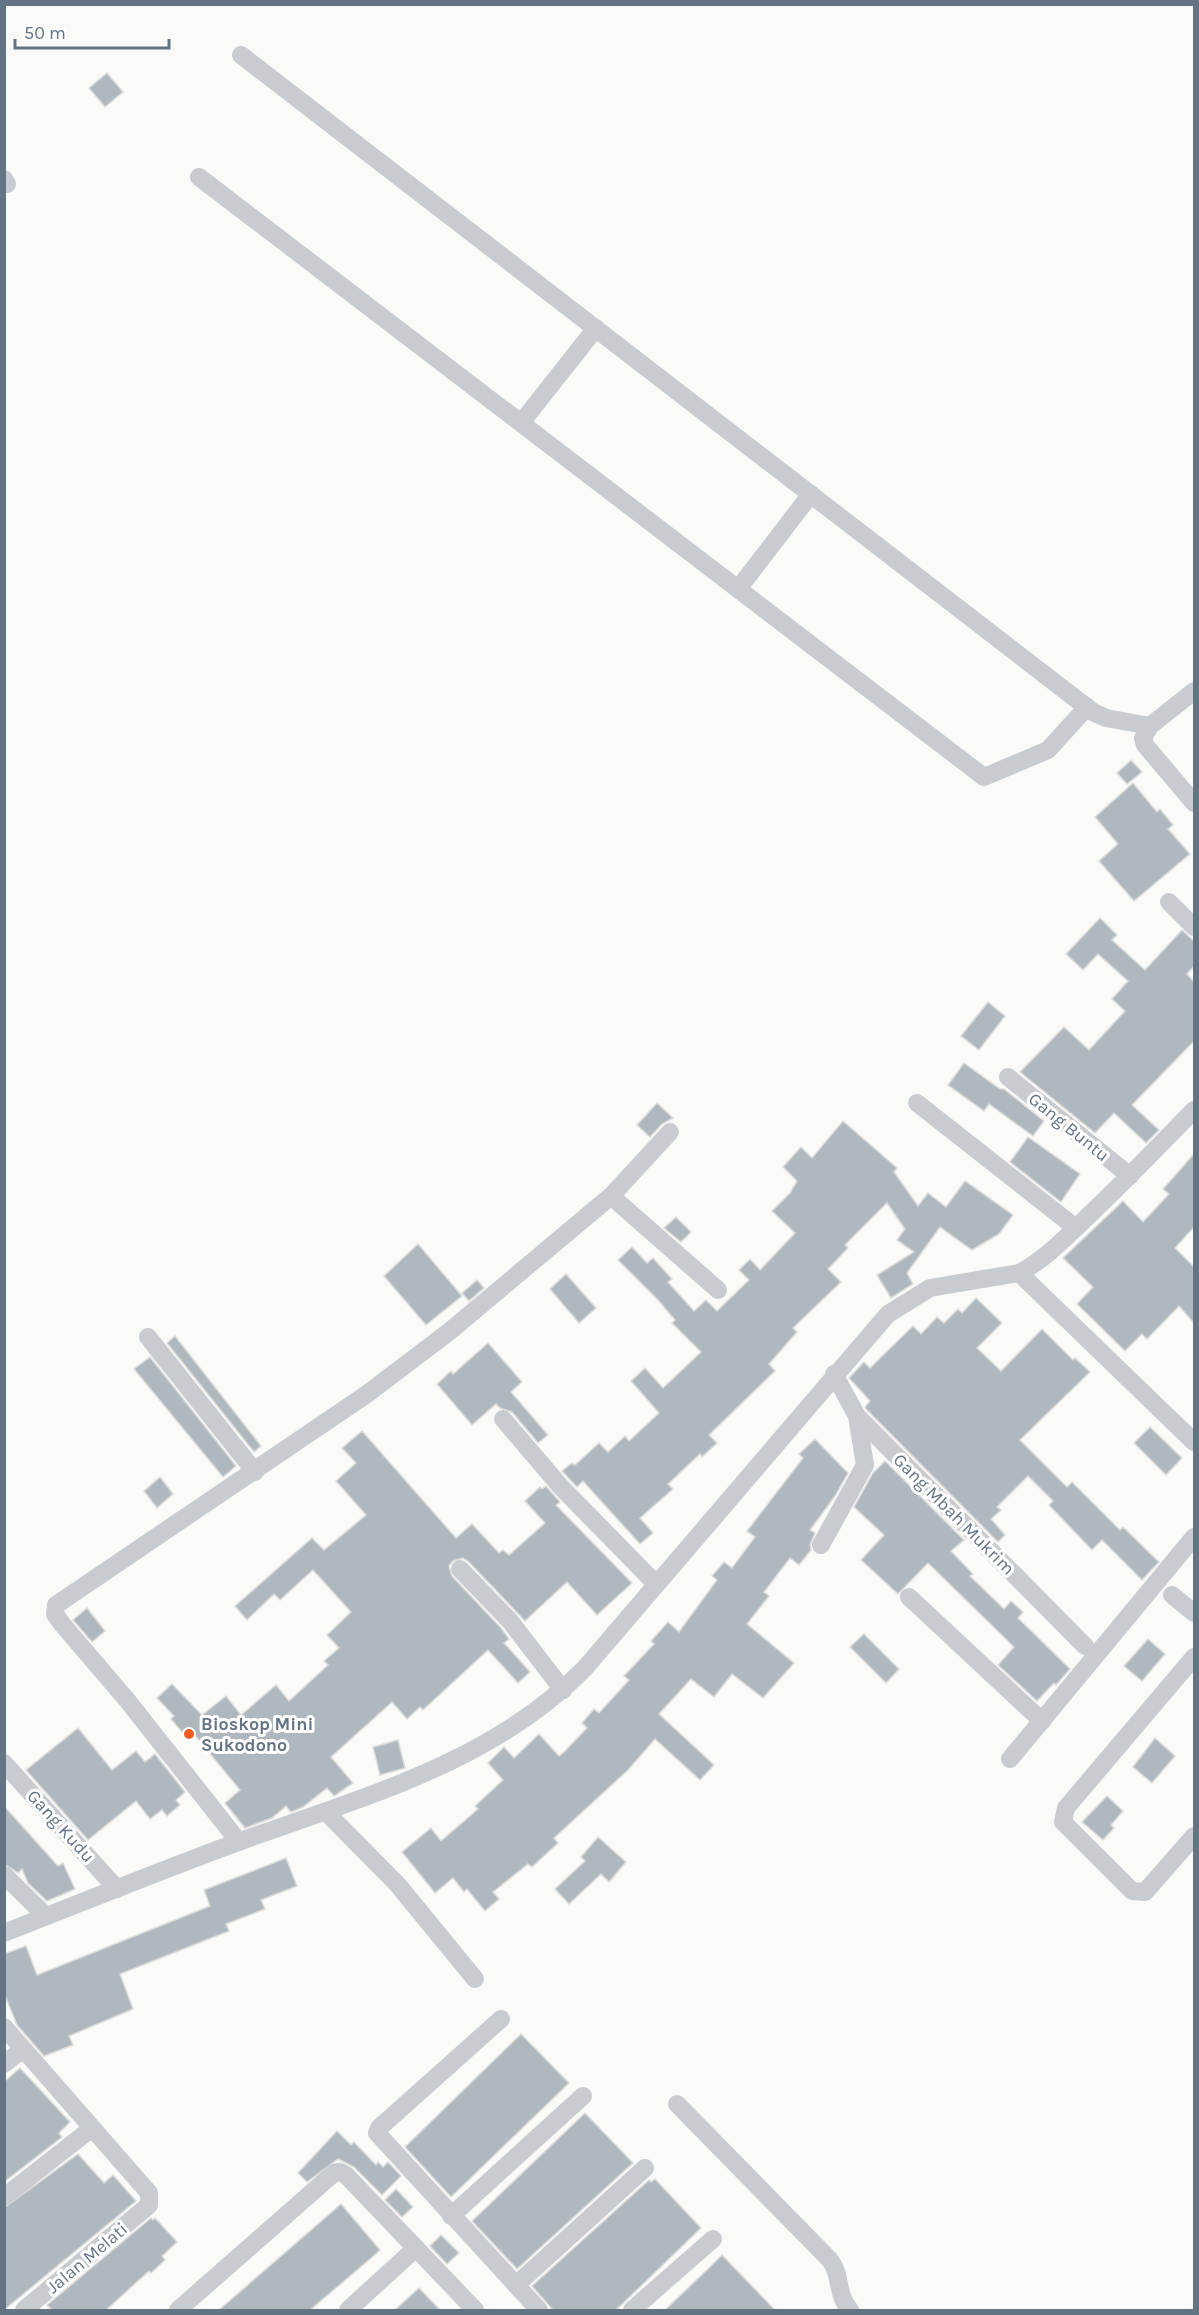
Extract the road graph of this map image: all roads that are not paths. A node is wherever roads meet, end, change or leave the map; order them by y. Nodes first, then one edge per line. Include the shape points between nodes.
1 (241, 56) dead end
2 (199, 177) dead end
3 (596, 328) junction
4 (521, 423) junction
5 (811, 494) junction
6 (738, 589) junction
7 (1194, 691) edge
8 (1087, 707) junction
9 (1150, 726) junction
10 (1194, 803) edge
11 (1169, 902) dead end
12 (1194, 927) edge
13 (1008, 1077) dead end
14 (917, 1103) dead end
15 (1194, 1110) edge
16 (670, 1132) dead end
17 (1130, 1176) junction
18 (611, 1196) junction
19 (1076, 1228) junction
20 (1024, 1271) junction
21 (718, 1290) dead end
22 (147, 1337) dead end
23 (834, 1374) junction
24 (857, 1416) junction
25 (503, 1419) dead end
26 (1194, 1442) edge
27 (255, 1472) junction
28 (1194, 1537) edge
29 (821, 1545) dead end
30 (460, 1569) dead end
31 (656, 1584) junction
32 (1172, 1594) dead end
33 (909, 1597) dead end
34 (1194, 1613) edge
35 (1085, 1646) dead end
36 (1194, 1657) edge
37 (563, 1690) junction
38 (1042, 1721) junction
39 (1010, 1759) dead end
40 (4, 1763) edge
41 (327, 1813) junction
42 (1194, 1836) edge
43 (239, 1842) junction
44 (4, 1875) edge
45 (117, 1889) junction
46 (46, 1916) junction
47 (4, 1933) edge
48 (475, 1979) dead end
49 (501, 2019) dead end
50 (4, 2028) edge
51 (22, 2050) junction
52 (4, 2064) edge
53 (583, 2096) dead end
54 (676, 2103) dead end
55 (91, 2129) junction
56 (645, 2168) dead end
57 (4, 2197) edge
58 (451, 2216) junction
59 (713, 2239) dead end
60 (417, 2248) junction
61 (516, 2285) junction
62 (24, 2310) edge
63 (178, 2310) edge
64 (348, 2310) edge
65 (475, 2310) edge
66 (539, 2310) edge
67 (632, 2310) edge
68 (850, 2310) edge

1 - 3 street
2 - 4 street
3 - 4 street
3 - 5 street
4 - 6 street
5 - 6 street
5 - 8 street
6 - 8 street via 984,777 1048,750
7 - 9 street
8 - 9 street via 1106,718
9 - 10 street via 1143,738 1146,745
11 - 12 street
13 - 17 street, Gang Buntu
14 - 19 street
15 - 17 street
16 - 18 street
17 - 19 street
18 - 21 street
18 - 27 street via 450,1331
19 - 20 street
20 - 23 street via 930,1288 906,1300 888,1314
20 - 26 street
22 - 27 street
23 - 24 street, Gang Mbah Mukrim
23 - 31 street
24 - 29 street via 865,1465
24 - 35 street, Gang Mbah Mukrim
25 - 31 street via 561,1487
27 - 43 street via 63,1599 56,1605 55,1614
28 - 38 street
30 - 37 street via 510,1621
31 - 37 street
32 - 34 street
33 - 38 street
36 - 42 street via 1066,1808 1062,1822 1138,1893 1145,1892
37 - 41 street via 498,1734 419,1777
38 - 39 street
40 - 45 street, Gang Kudu
41 - 43 street
41 - 48 street via 398,1885
43 - 45 street
44 - 46 street
45 - 46 street
46 - 47 street
49 - 58 street via 377,2133
50 - 51 street
51 - 52 street
51 - 55 street
53 - 58 street
54 - 68 street via 830,2260 835,2266 842,2301
55 - 57 street
55 - 62 street, Jalan Melati via 149,2193 149,2205
56 - 61 street
58 - 61 street
59 - 67 street
60 - 63 street via 340,2172
60 - 64 street
60 - 65 street
61 - 66 street

